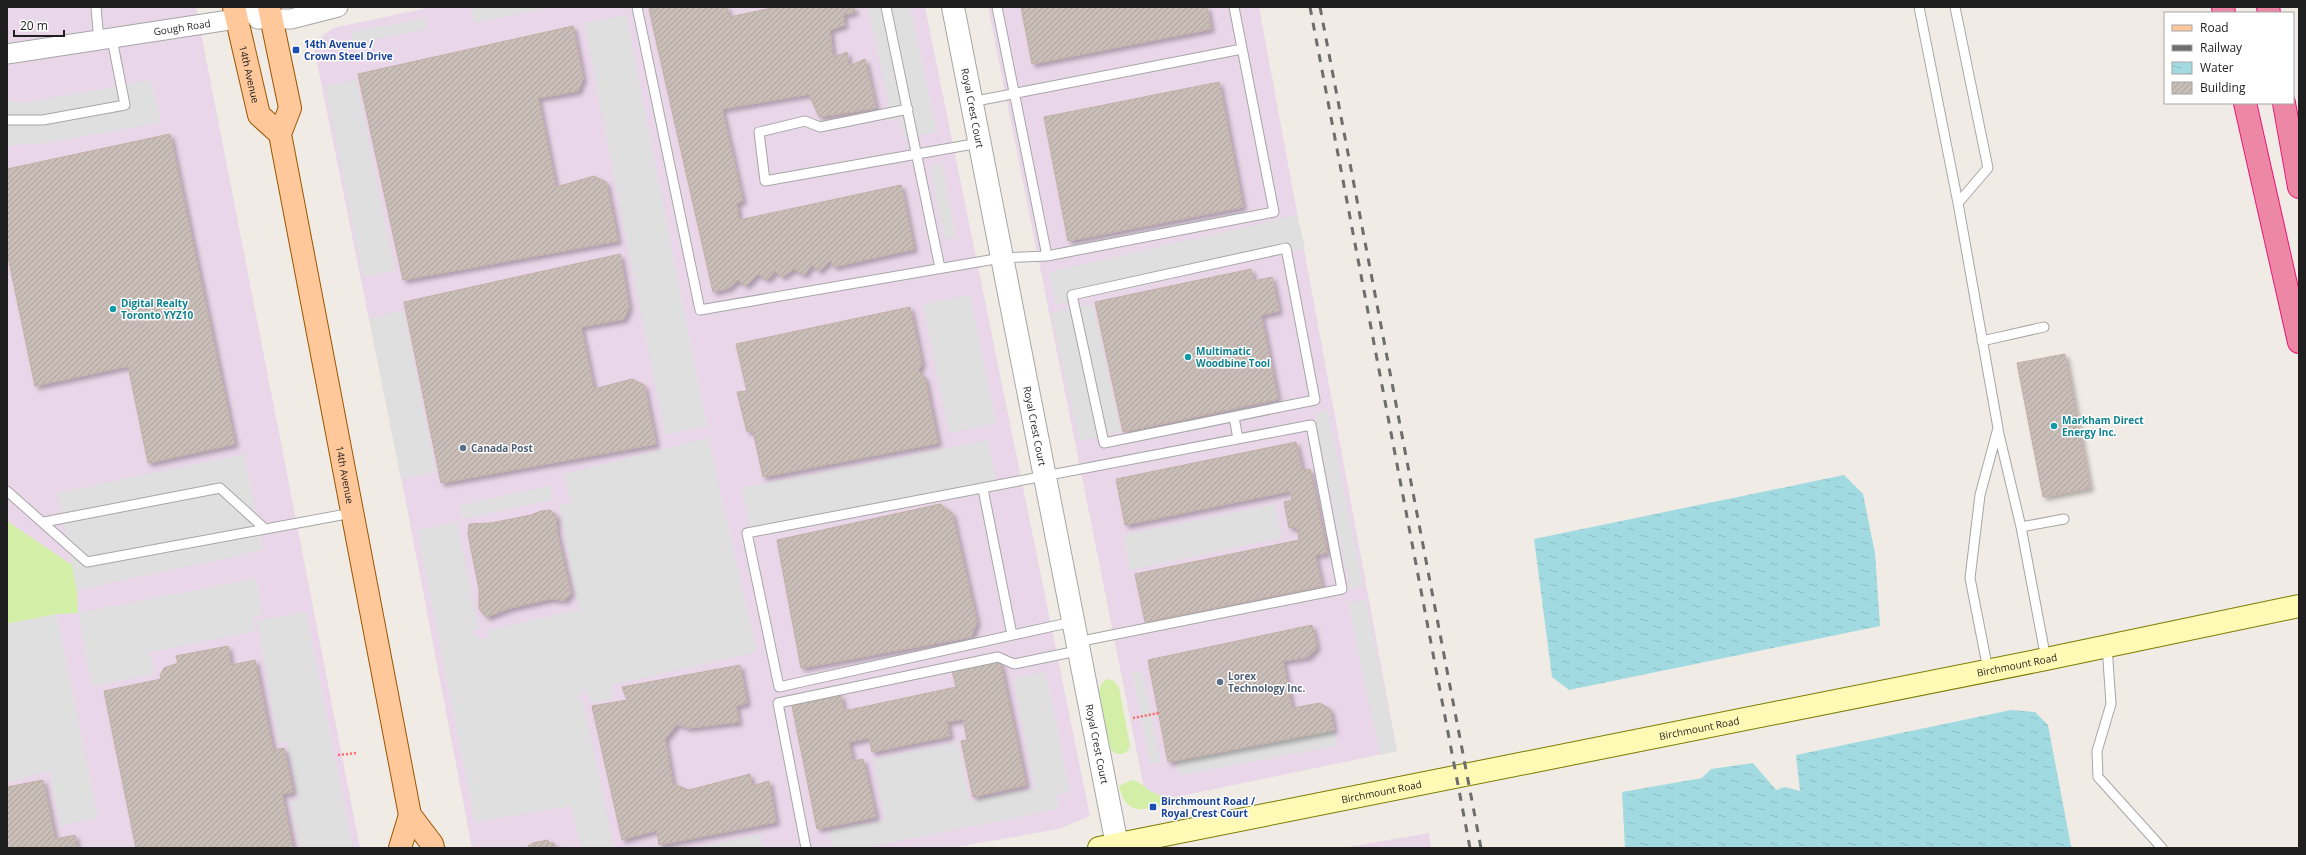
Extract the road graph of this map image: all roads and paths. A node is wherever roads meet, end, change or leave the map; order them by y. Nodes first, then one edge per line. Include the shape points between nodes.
1 (96, 7) edge
2 (338, 7) edge
3 (637, 7) edge
4 (886, 7) edge
5 (953, 7) edge
6 (997, 7) edge
7 (1234, 7) edge
8 (1919, 7) edge
9 (1955, 7) edge
10 (267, 11) edge
11 (235, 13) edge
12 (106, 40) junction
13 (1242, 49) junction
14 (7, 54) edge
15 (1014, 94) junction
16 (971, 102) junction
17 (2245, 104) edge
18 (2284, 104) edge
19 (908, 109) junction
20 (7, 120) edge
21 (280, 134) junction
22 (979, 143) junction
23 (918, 154) junction
24 (2299, 187) edge
25 (1958, 203) junction
26 (1047, 256) junction
27 (1001, 258) junction
28 (940, 268) junction
29 (2044, 327) dead end
30 (1982, 341) junction
31 (2299, 342) edge
32 (1234, 417) junction
33 (1998, 428) junction
34 (1238, 439) junction
35 (1044, 477) junction
36 (983, 489) junction
37 (7, 491) edge
38 (352, 513) junction
39 (2064, 519) dead end
40 (44, 522) junction
41 (2021, 527) junction
42 (264, 528) junction
43 (2299, 606) edge
44 (1012, 635) junction
45 (1075, 639) junction
46 (2107, 645) junction
47 (2046, 659) junction
48 (1988, 670) junction
49 (1159, 713) dead end
50 (1134, 718) dead end
51 (357, 753) dead end
52 (338, 755) dead end
53 (410, 815) junction
54 (1111, 847) edge
55 (400, 848) edge
56 (433, 848) edge
57 (806, 848) edge
58 (2162, 848) edge

1 - 12 lane
2 - 10 street, Gough Road via 292,19
3 - 28 lane via 700,310
4 - 19 lane
5 - 16 street, Royal Crest Court
6 - 15 lane
7 - 13 lane
8 - 25 lane
9 - 25 lane via 1988,168
10 - 11 street, Gough Road
10 - 21 main road via 290,108
11 - 12 street, Gough Road
11 - 21 main road, 14th Avenue via 259,115
12 - 14 street, Gough Road
12 - 20 lane via 125,105 43,120
13 - 15 lane
13 - 26 lane via 1274,212
15 - 16 lane
15 - 26 lane
16 - 22 street, Royal Crest Court
17 - 31 highway
18 - 24 highway
19 - 23 lane
19 - 23 lane via 820,127 806,121 759,132 765,181
21 - 38 main road, 14th Avenue
22 - 23 lane
22 - 27 street, Royal Crest Court
23 - 28 lane
25 - 30 lane
26 - 27 lane
27 - 28 lane
27 - 35 street, Royal Crest Court
29 - 30 lane
30 - 33 lane
32 - 32 lane via 1104,444 1072,295 1286,248 1315,400
32 - 34 lane
33 - 41 lane
33 - 48 lane via 1980,495 1970,578
34 - 35 lane
34 - 45 lane via 1311,425 1342,589
35 - 36 lane
35 - 45 street, Royal Crest Court
36 - 44 lane
36 - 44 lane via 747,533 779,687
37 - 40 lane
38 - 42 lane
38 - 53 main road, 14th Avenue
39 - 41 lane
40 - 42 lane via 220,488
40 - 42 lane via 87,562
41 - 47 lane
43 - 46 main road, Birchmount Road
44 - 45 lane
45 - 54 street, Royal Crest Court
45 - 57 lane via 1014,664 998,657 778,704
46 - 47 main road, Birchmount Road
46 - 58 lane via 2111,704 2098,751 2098,776
47 - 48 main road, Birchmount Road
48 - 54 main road, Birchmount Road
49 - 50 path
51 - 52 path
53 - 55 main road, 14th Avenue
53 - 56 main road, 14th Avenue

